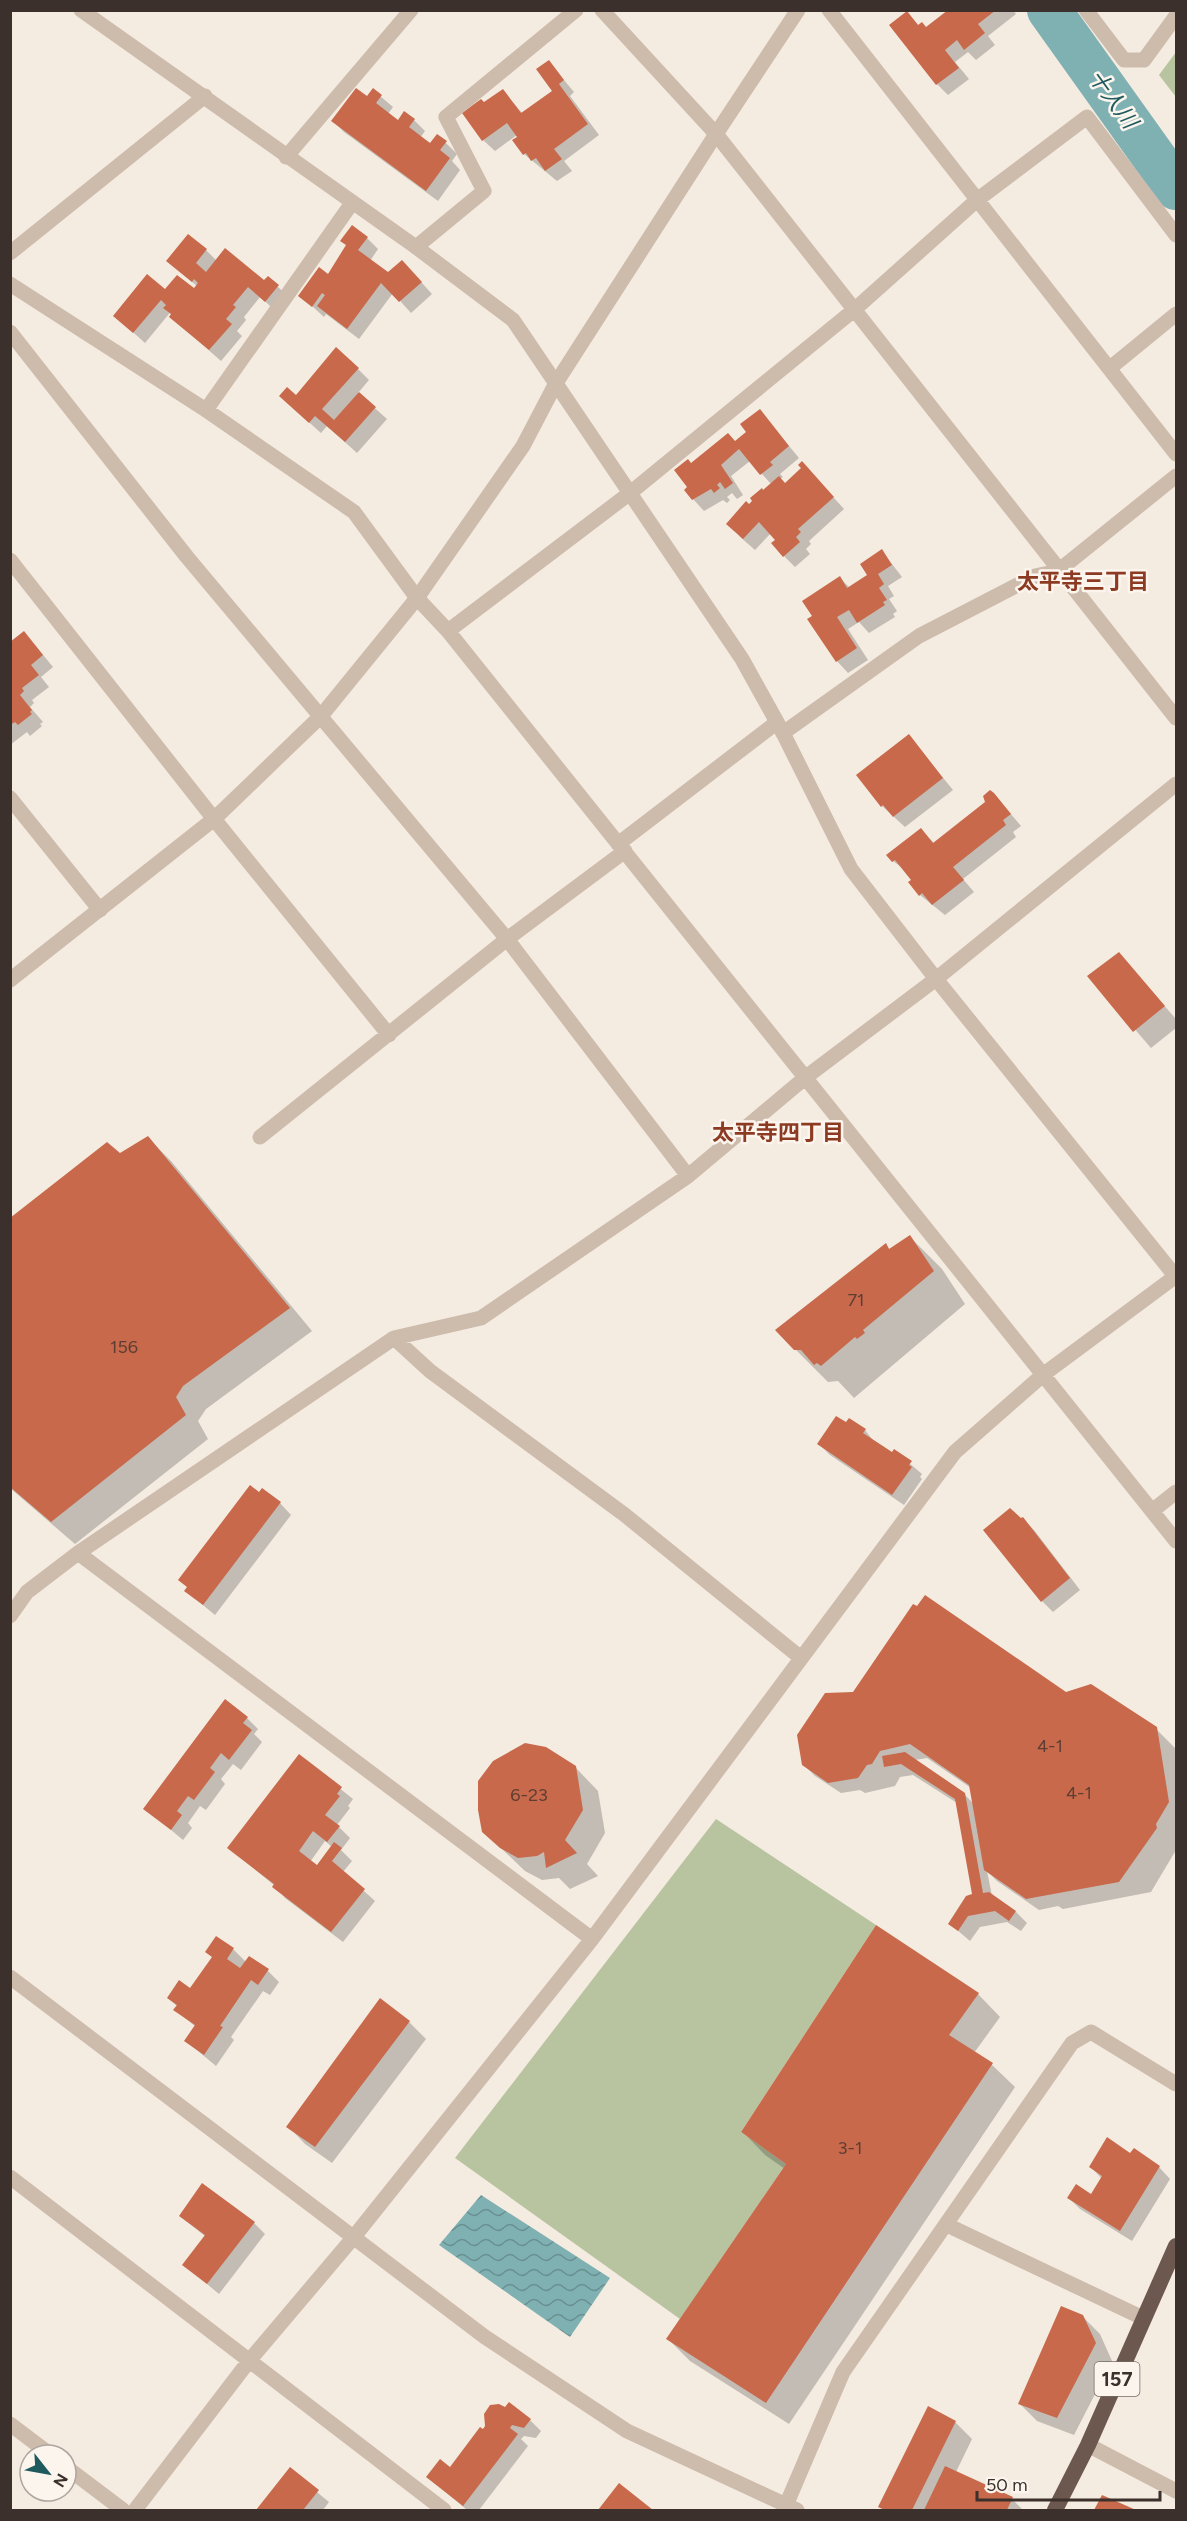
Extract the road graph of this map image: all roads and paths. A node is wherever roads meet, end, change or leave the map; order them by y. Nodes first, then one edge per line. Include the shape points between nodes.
1 (81, 10) edge
2 (411, 10) edge
3 (576, 10) edge
4 (602, 10) edge
5 (798, 10) edge
6 (829, 10) edge
7 (1086, 10) edge
8 (1176, 16) edge
9 (204, 96) junction
10 (716, 134) junction
11 (286, 157) junction
12 (976, 200) junction
13 (352, 203) junction
14 (1176, 235) edge
15 (416, 247) junction
16 (10, 253) edge
17 (10, 284) edge
18 (855, 310) junction
19 (1176, 314) edge
20 (10, 332) edge
21 (1110, 368) junction
22 (556, 383) junction
23 (206, 410) junction
24 (1176, 454) edge
25 (1176, 476) edge
26 (630, 493) junction
27 (10, 560) edge
28 (1058, 571) junction
29 (417, 598) junction
30 (448, 631) junction
31 (321, 716) junction
32 (1176, 718) edge
33 (780, 728) junction
34 (1176, 784) edge
35 (10, 798) edge
36 (214, 819) junction
37 (622, 847) junction
38 (100, 910) junction
39 (507, 939) junction
40 (936, 979) junction
41 (10, 980) edge
42 (389, 1035) junction
43 (806, 1077) junction
44 (260, 1137) dead end
45 (688, 1176) junction
46 (1176, 1276) edge
47 (394, 1338) junction
48 (1044, 1374) junction
49 (1176, 1492) edge
50 (1152, 1511) junction
51 (1176, 1541) edge
52 (78, 1553) junction
53 (10, 1616) edge
54 (801, 1658) junction
55 (592, 1939) junction
56 (10, 1977) edge
57 (1176, 2084) edge
58 (10, 2177) edge
59 (947, 2225) junction
60 (353, 2238) junction
61 (1176, 2247) edge
62 (1143, 2318) junction
63 (249, 2361) junction
64 (10, 2424) edge
65 (35, 2443) edge
66 (1088, 2445) junction
67 (78, 2476) edge
68 (1176, 2491) edge
69 (789, 2509) edge
70 (123, 2511) edge
71 (135, 2511) edge
72 (444, 2511) edge
73 (1055, 2511) edge

1 - 9 street
2 - 11 street
3 - 15 street via 446,117 484,190
4 - 10 street
5 - 10 street
6 - 12 street
7 - 8 street via 1124,60 1144,60
9 - 11 street
9 - 16 street
10 - 18 street
10 - 22 street
11 - 13 street
12 - 14 street via 1087,117
12 - 18 street
12 - 21 street
13 - 15 street
13 - 23 street
15 - 22 street via 513,320
17 - 23 street
18 - 26 street
18 - 28 street
19 - 21 street
20 - 31 street via 187,557
21 - 24 street
22 - 26 street
22 - 29 street via 523,446
23 - 29 street via 354,512
25 - 28 street
26 - 30 street
26 - 33 street via 742,659
27 - 36 street
28 - 32 street
28 - 33 street via 1035,576 920,636
29 - 30 street
29 - 31 street
30 - 37 street
31 - 36 street
31 - 39 street
33 - 37 street
33 - 40 street via 851,869
34 - 40 street
35 - 38 street
36 - 38 street
36 - 42 street
37 - 39 street
37 - 43 street
38 - 41 street
39 - 42 street
39 - 45 street
40 - 43 street
40 - 46 street
42 - 44 street
43 - 45 street
43 - 48 street
45 - 47 street via 482,1318
46 - 48 street
47 - 52 street
47 - 54 street via 430,1371 625,1515
48 - 50 street
48 - 54 street via 955,1452
49 - 50 street
50 - 51 street
52 - 53 street via 27,1592
52 - 55 street
54 - 55 street
55 - 60 street
56 - 60 street
57 - 59 street via 1091,2032 1072,2043
58 - 63 street
59 - 62 street
59 - 69 street via 843,2372
60 - 63 street
60 - 69 street via 485,2337 627,2431
61 - 62 highway, 157
62 - 66 highway, 157
63 - 71 street
63 - 72 street
64 - 65 street
66 - 68 street
66 - 73 highway, 157
67 - 70 street

